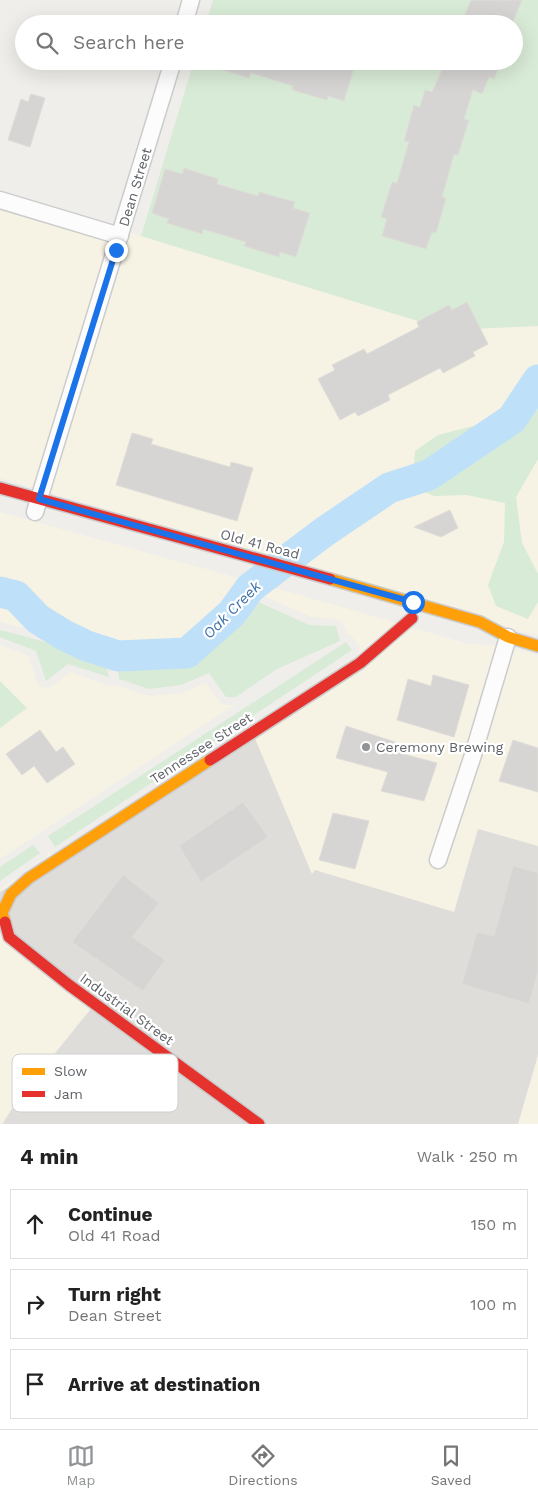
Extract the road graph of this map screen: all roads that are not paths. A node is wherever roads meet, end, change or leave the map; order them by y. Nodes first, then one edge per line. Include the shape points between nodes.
1 (191, 0) edge
2 (187, 15) edge
3 (170, 70) edge
4 (0, 200) edge
5 (120, 236) junction
6 (0, 488) edge
7 (36, 509) junction
8 (412, 618) dead end
9 (480, 636) dead end
10 (508, 637) junction
11 (538, 646) edge
12 (438, 860) dead end
13 (7, 903) joint
14 (163, 1054) edge
15 (178, 1065) edge
16 (259, 1124) edge

1 - 2 street
3 - 5 street, Dean Street
4 - 5 street
5 - 7 street, Dean Street
6 - 7 street, Old 41 Road
7 - 10 street, Old 41 Road via 227,551 317,575 480,622
8 - 13 street, Tennessee Street via 360,663 29,878 11,894
9 - 10 street, Old 41 Road
10 - 11 street, Old 41 Road
10 - 12 street
13 - 14 street, Industrial Street via 2,913 9,937
15 - 16 street, Industrial Street

